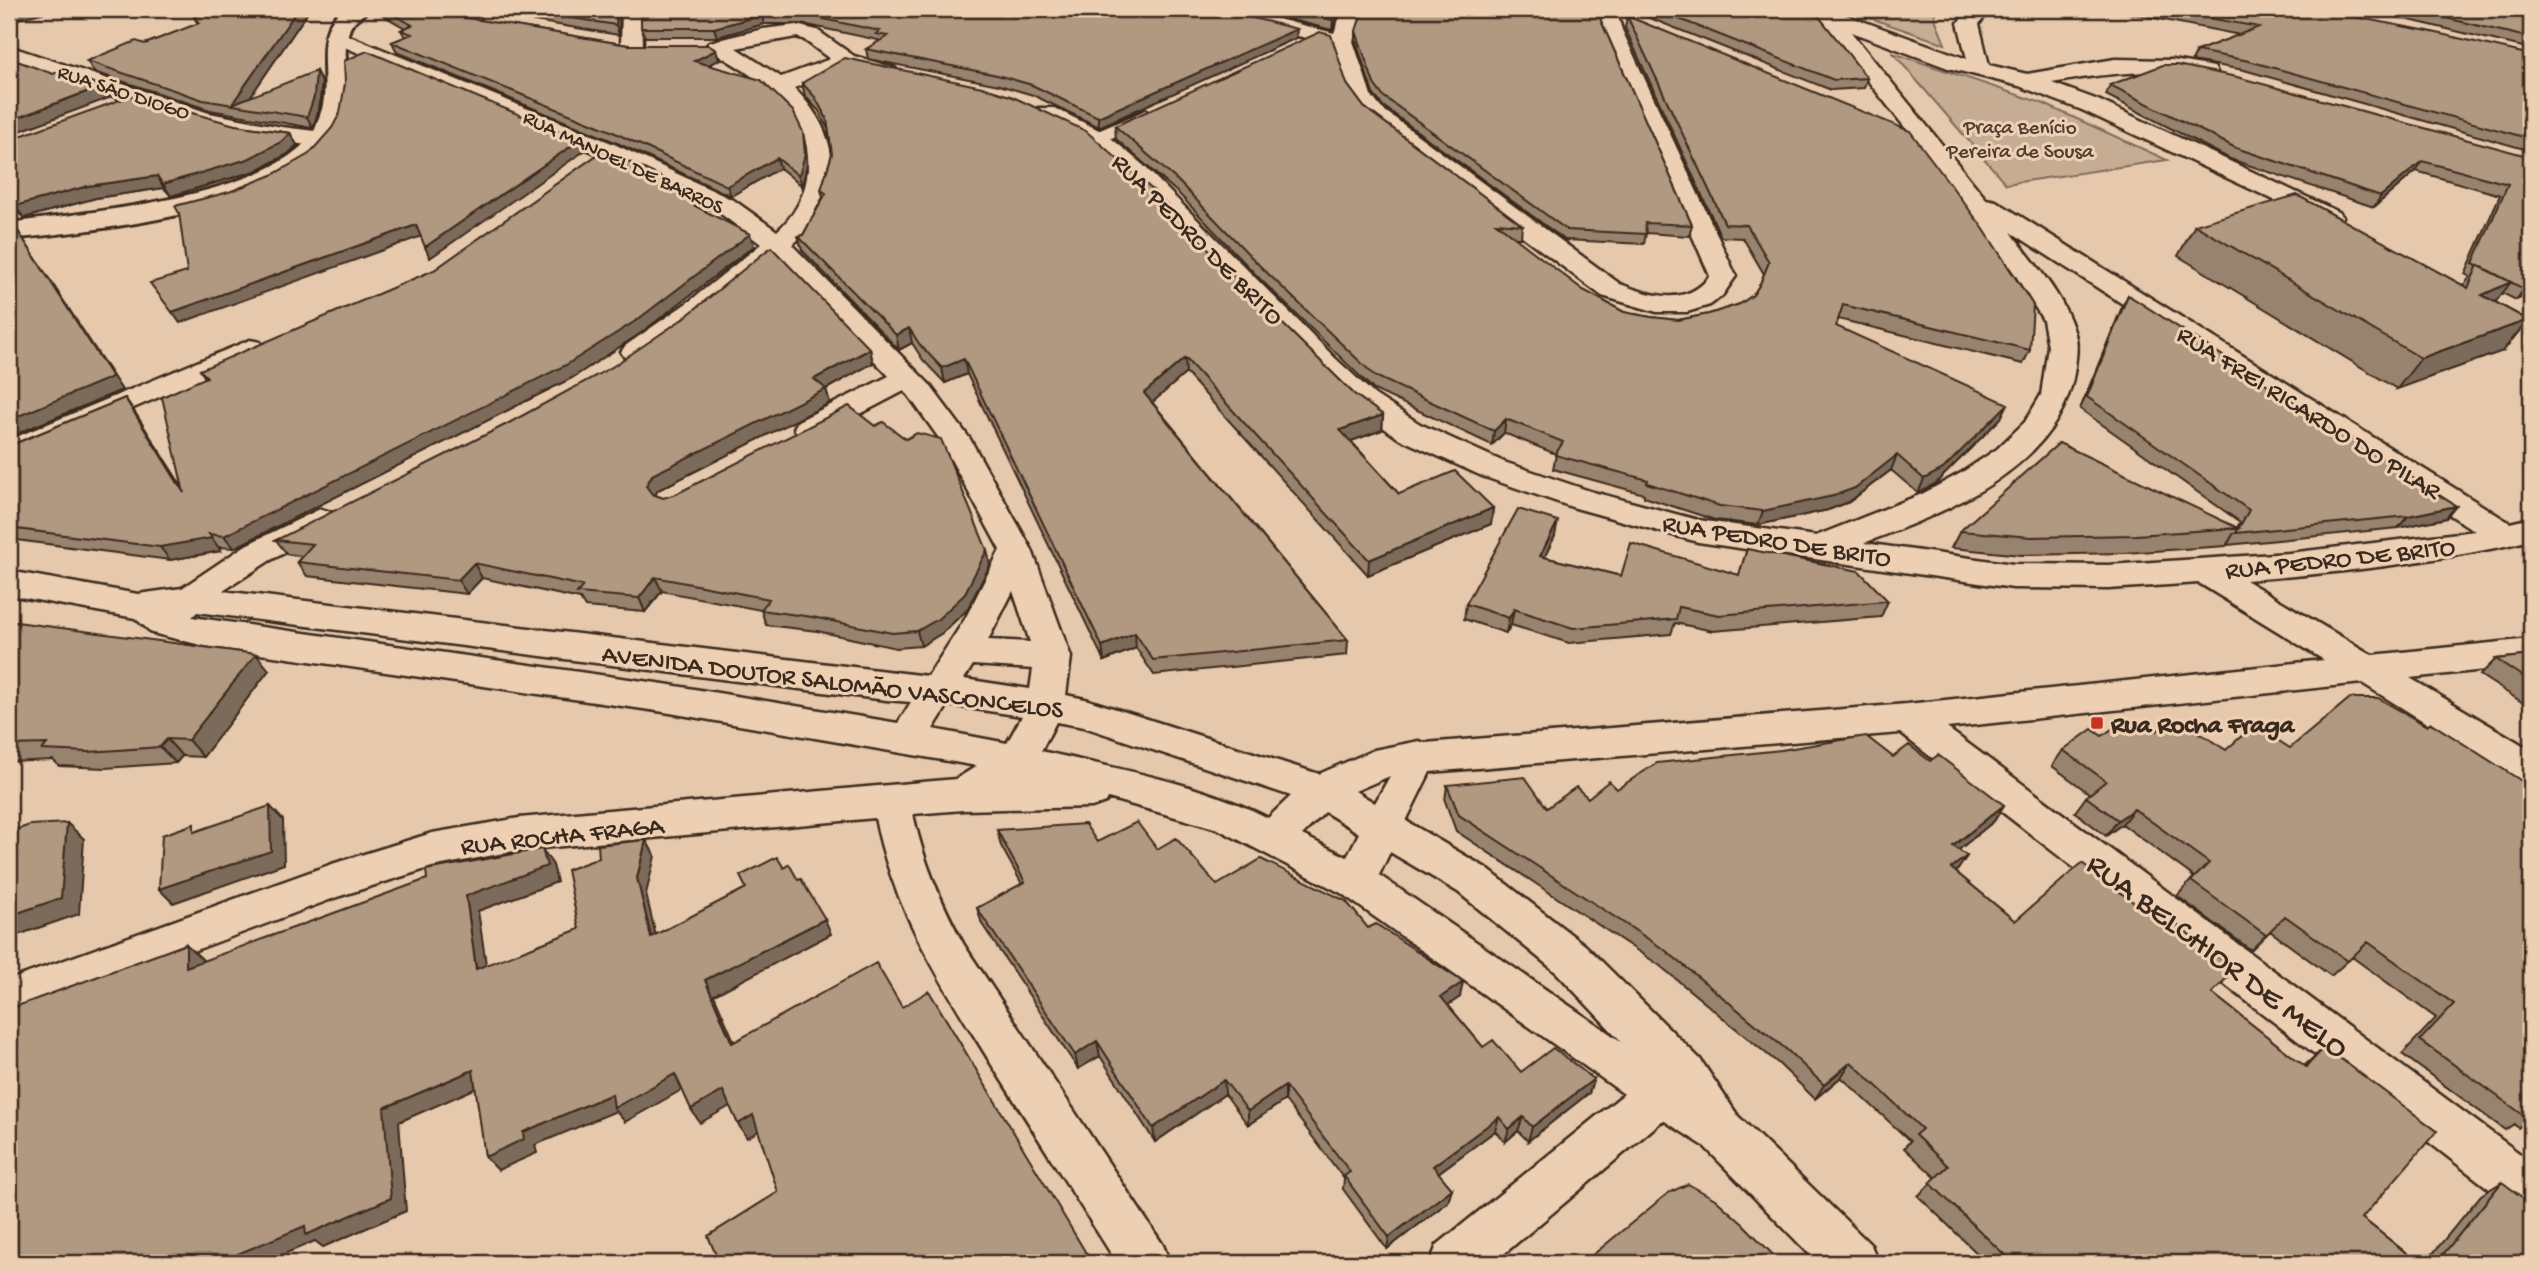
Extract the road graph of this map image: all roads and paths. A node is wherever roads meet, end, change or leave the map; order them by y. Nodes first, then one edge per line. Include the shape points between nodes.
1 (357, 9) edge
2 (414, 9) edge
3 (632, 9) edge
4 (1216, 9) edge
5 (1353, 9) edge
6 (1606, 9) edge
7 (1981, 9) edge
8 (1824, 13) edge
9 (1632, 20) edge
10 (496, 23) edge
11 (335, 36) junction
12 (1330, 38) junction
13 (605, 41) edge
14 (632, 46) junction
15 (656, 46) edge
16 (1294, 47) edge
17 (9, 52) edge
18 (846, 61) junction
19 (1980, 70) junction
20 (2223, 75) edge
21 (913, 78) edge
22 (2026, 81) junction
23 (778, 86) junction
24 (140, 97) junction
25 (1024, 103) edge
26 (1159, 109) edge
27 (100, 112) edge
28 (1887, 122) edge
29 (323, 138) junction
30 (1097, 138) junction
31 (1926, 138) junction
32 (1972, 196) junction
33 (2349, 227) edge
34 (9, 231) edge
35 (776, 244) junction
36 (280, 336) edge
37 (618, 363) edge
38 (905, 379) junction
39 (782, 442) edge
40 (9, 451) edge
41 (340, 509) edge
42 (2519, 532) edge
43 (1821, 547) junction
44 (1016, 550) junction
45 (2205, 570) junction
46 (9, 583) edge
47 (163, 609) junction
48 (962, 651) junction
49 (2531, 652) edge
50 (1053, 657) junction
51 (2367, 669) junction
52 (937, 689) junction
53 (1046, 705) junction
54 (1907, 718) junction
55 (906, 739) junction
56 (1419, 756) junction
57 (1017, 760) junction
58 (2531, 769) edge
59 (1141, 790) junction
60 (1322, 791) junction
61 (963, 794) junction
62 (891, 803) junction
63 (1384, 825) junction
64 (1273, 838) junction
65 (1355, 881) junction
66 (9, 1000) edge
67 (1672, 1083) junction
68 (2531, 1191) edge
69 (1145, 1263) edge
70 (1455, 1263) edge
71 (1853, 1263) edge

1 - 11 main road via 345,16
2 - 10 street
3 - 14 street
4 - 12 street
5 - 12 street
6 - 9 street
6 - 12 street via 1723,276 1714,291 1698,303 1638,301 1611,290 1373,113
7 - 19 street via 1968,23
8 - 19 street
8 - 31 street
11 - 29 main road via 336,103
11 - 35 street, RUA MANOEL DE BARROS via 595,157 726,206
12 - 16 street
13 - 14 street
14 - 15 street
17 - 24 street, RUA SÃO DIOGO
18 - 21 street
18 - 23 street
18 - 23 street via 810,34 796,31 705,46
19 - 22 street
20 - 22 street via 2172,66 2115,65
22 - 33 street via 2090,105
23 - 35 street via 808,117 820,142 822,165 814,198 801,221
24 - 27 street
24 - 29 street, RUA SÃO DIOGO via 235,128
25 - 30 street, RUA PEDRO DE BRITO
26 - 30 street
28 - 31 street
29 - 34 main road via 290,166 249,187 192,203
30 - 43 street, RUA PEDRO DE BRITO via 1168,201 1325,364 1365,401 1409,431 1493,469 1583,500 1698,531
31 - 32 street
32 - 42 street, RUA FREI RICARDO DO PILAR
32 - 43 street via 2039,290 2061,333 2062,373 2049,410 2018,449 1961,488
35 - 37 street
35 - 38 street, RUA MANOEL DE BARROS
36 - 40 street
38 - 39 street
38 - 44 street, RUA MANOEL DE BARROS via 919,390 955,439
41 - 47 street
42 - 45 street, RUA PEDRO DE BRITO via 2463,545
43 - 45 street, RUA PEDRO DE BRITO via 2012,576
44 - 48 street
44 - 50 street, RUA MANOEL DE BARROS
45 - 51 street
46 - 47 street, AVENIDA DOUTOR SALOMÃO VASCONCELOS
47 - 52 street, AVENIDA DOUTOR SALOMÃO VASCONCELOS
47 - 55 street, AVENIDA DOUTOR SALOMÃO VASCONCELOS via 217,635 664,698
48 - 50 street
48 - 52 street
49 - 51 street
50 - 53 street, RUA MANOEL DE BARROS
51 - 54 street
51 - 58 street
52 - 53 street, AVENIDA DOUTOR SALOMÃO VASCONCELOS
52 - 55 street
53 - 57 street, RUA MANOEL DE BARROS
53 - 60 street, AVENIDA DOUTOR SALOMÃO VASCONCELOS via 1085,713
54 - 56 street
54 - 68 street, RUA BELCHIOR DE MELO
55 - 57 street, AVENIDA DOUTOR SALOMÃO VASCONCELOS
56 - 60 street via 1387,761
56 - 63 street
57 - 59 street, AVENIDA DOUTOR SALOMÃO VASCONCELOS
57 - 61 street
59 - 61 street, RUA ROCHA FRAGA
59 - 64 street, AVENIDA DOUTOR SALOMÃO VASCONCELOS via 1229,816
60 - 63 street, AVENIDA DOUTOR SALOMÃO VASCONCELOS
60 - 64 street
61 - 62 street, RUA ROCHA FRAGA
62 - 66 street, RUA ROCHA FRAGA via 519,834 432,850 332,881
62 - 69 street via 917,897 949,958
63 - 65 street
63 - 67 street, AVENIDA DOUTOR SALOMÃO VASCONCELOS via 1472,880 1571,959
64 - 65 street, AVENIDA DOUTOR SALOMÃO VASCONCELOS
65 - 67 street, AVENIDA DOUTOR SALOMÃO VASCONCELOS
67 - 70 street
67 - 71 street, AVENIDA DOUTOR SALOMÃO VASCONCELOS

